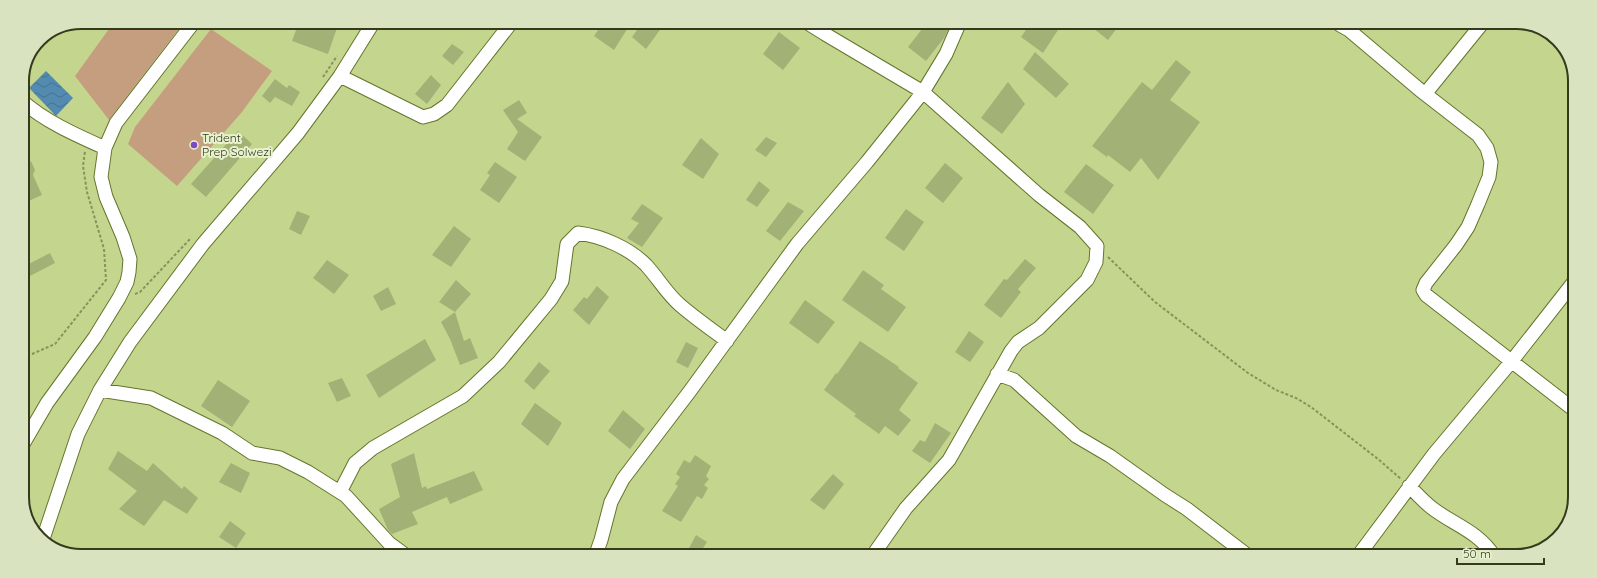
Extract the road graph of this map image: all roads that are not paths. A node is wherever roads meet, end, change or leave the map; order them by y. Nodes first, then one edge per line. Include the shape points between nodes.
1 (189, 29) edge
2 (369, 29) edge
3 (506, 29) edge
4 (817, 29) edge
5 (957, 29) edge
6 (1347, 29) edge
7 (1478, 29) edge
8 (340, 76) junction
9 (923, 92) junction
10 (1426, 94) junction
11 (29, 107) edge
12 (105, 148) junction
13 (1568, 291) edge
14 (727, 341) junction
15 (1511, 362) junction
16 (998, 374) junction
17 (100, 390) junction
18 (1568, 404) edge
19 (29, 434) edge
20 (1409, 486) junction
21 (340, 492) junction
22 (45, 534) edge
23 (397, 549) edge
24 (598, 549) edge
25 (878, 549) edge
26 (1239, 549) edge
27 (1363, 549) edge
28 (1488, 549) edge

1 - 12 street via 116,123
2 - 8 street
3 - 8 street via 447,105 434,114 423,117
4 - 9 street
5 - 9 street via 946,54
6 - 10 street
7 - 10 street
8 - 17 street via 298,133 203,244 130,342
9 - 14 street via 797,244
9 - 16 street via 1039,195 1080,227 1097,246 1096,262 1087,280 1039,328 1018,342
10 - 15 street via 1478,135 1487,148 1491,162 1489,177 1468,227 1423,290
11 - 12 street via 68,132
12 - 19 street via 101,177 130,259 128,277 119,298 95,337 47,403
13 - 15 street
14 - 21 street via 680,305 646,265 629,252 593,235 578,233 567,244 562,281 551,299 499,362 463,396 373,448 355,464
14 - 24 street via 623,479 611,502
15 - 18 street
15 - 20 street
16 - 25 street via 949,460 906,508
16 - 26 street via 1014,380 1076,436 1129,468
17 - 21 street via 151,398 222,433 252,453 280,458
17 - 22 street via 78,434
20 - 27 street
20 - 28 street via 1431,507 1476,536
21 - 23 street

